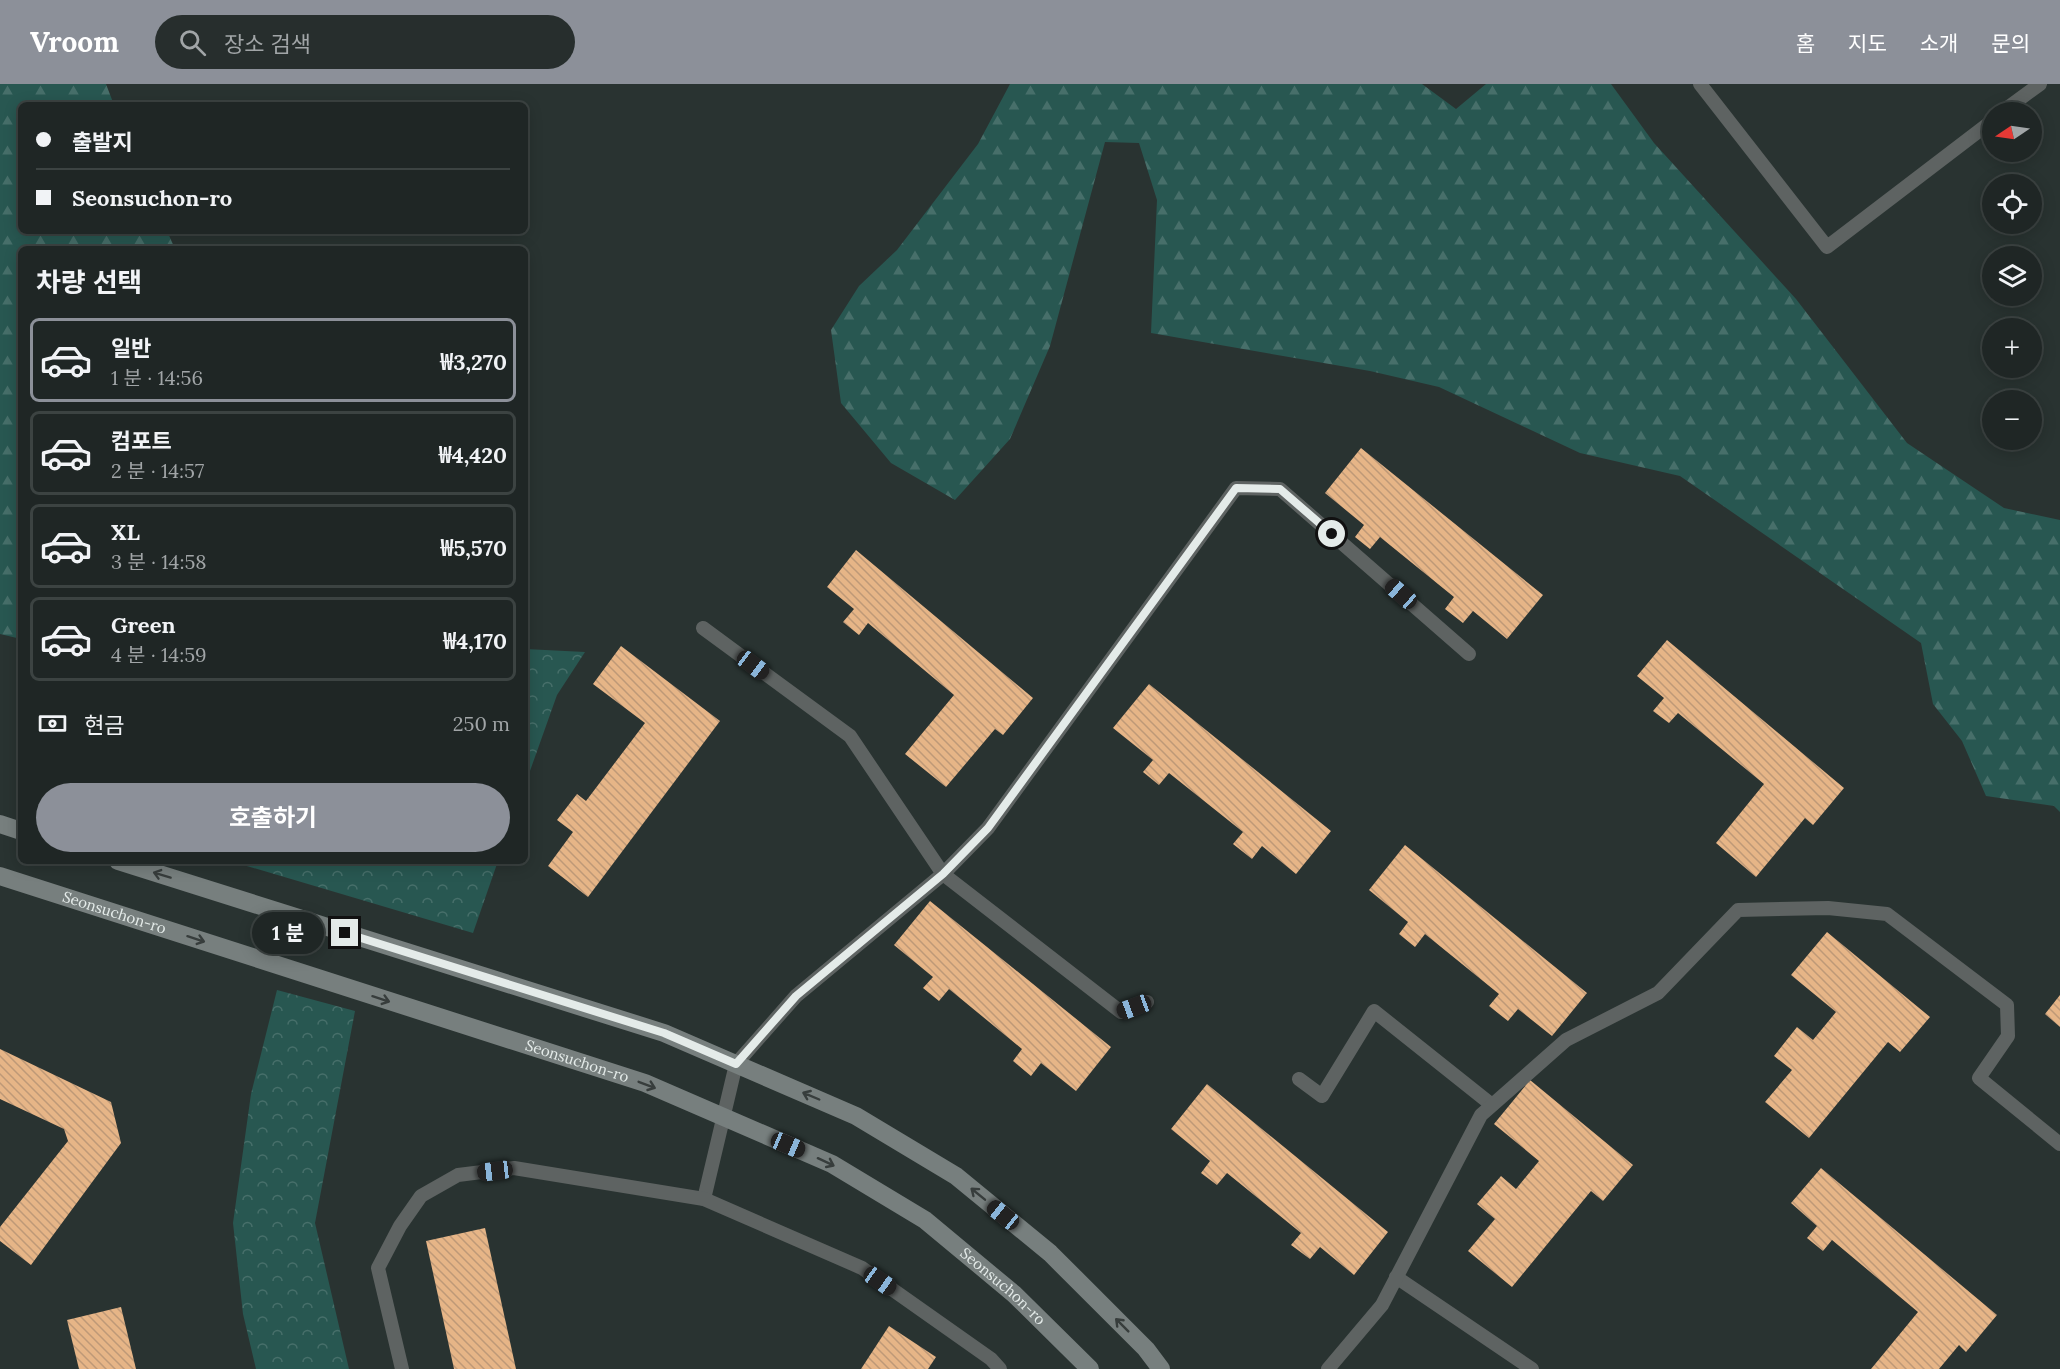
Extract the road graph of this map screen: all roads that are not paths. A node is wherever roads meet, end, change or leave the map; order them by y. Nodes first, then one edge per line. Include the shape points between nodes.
1 (1700, 84) edge
2 (2040, 84) edge
3 (2016, 102) edge
4 (1982, 129) edge
5 (703, 628) dead end
6 (1469, 654) dead end
7 (0, 824) edge
8 (18, 830) edge
9 (128, 864) edge
10 (943, 874) junction
11 (0, 876) edge
12 (1147, 1002) dead end
13 (736, 1064) junction
14 (1299, 1079) dead end
15 (1492, 1105) junction
16 (723, 1117) junction
17 (2060, 1144) edge
18 (704, 1199) junction
19 (1396, 1277) junction
20 (402, 1369) edge
21 (1000, 1369) edge
22 (1090, 1369) edge
23 (1161, 1369) edge
24 (1328, 1369) edge
25 (1532, 1369) edge

1 - 4 lane via 1827,247
2 - 3 lane
5 - 10 lane via 850,736
6 - 10 lane via 1280,489 1236,488 988,828
7 - 8 street
13 -> 9 street via 664,1033
10 - 12 lane via 1121,1012
10 - 13 lane via 796,996
11 -> 16 street, Seonsuchon-ro via 645,1083
13 - 16 lane
23 -> 13 street via 1050,1253 956,1176 856,1116
14 - 15 lane via 1322,1096 1374,1011
15 - 17 lane via 1566,1040 1658,993 1738,910 1828,908 1887,914 2007,1005 2008,1036 1979,1078
15 - 19 lane via 1481,1115
16 - 18 lane
16 -> 22 street, Seonsuchon-ro via 832,1164 925,1220 1014,1294
18 - 20 lane via 514,1168 458,1175 421,1196 378,1268
18 - 21 lane via 862,1268
19 - 24 lane via 1382,1305
19 - 25 lane

